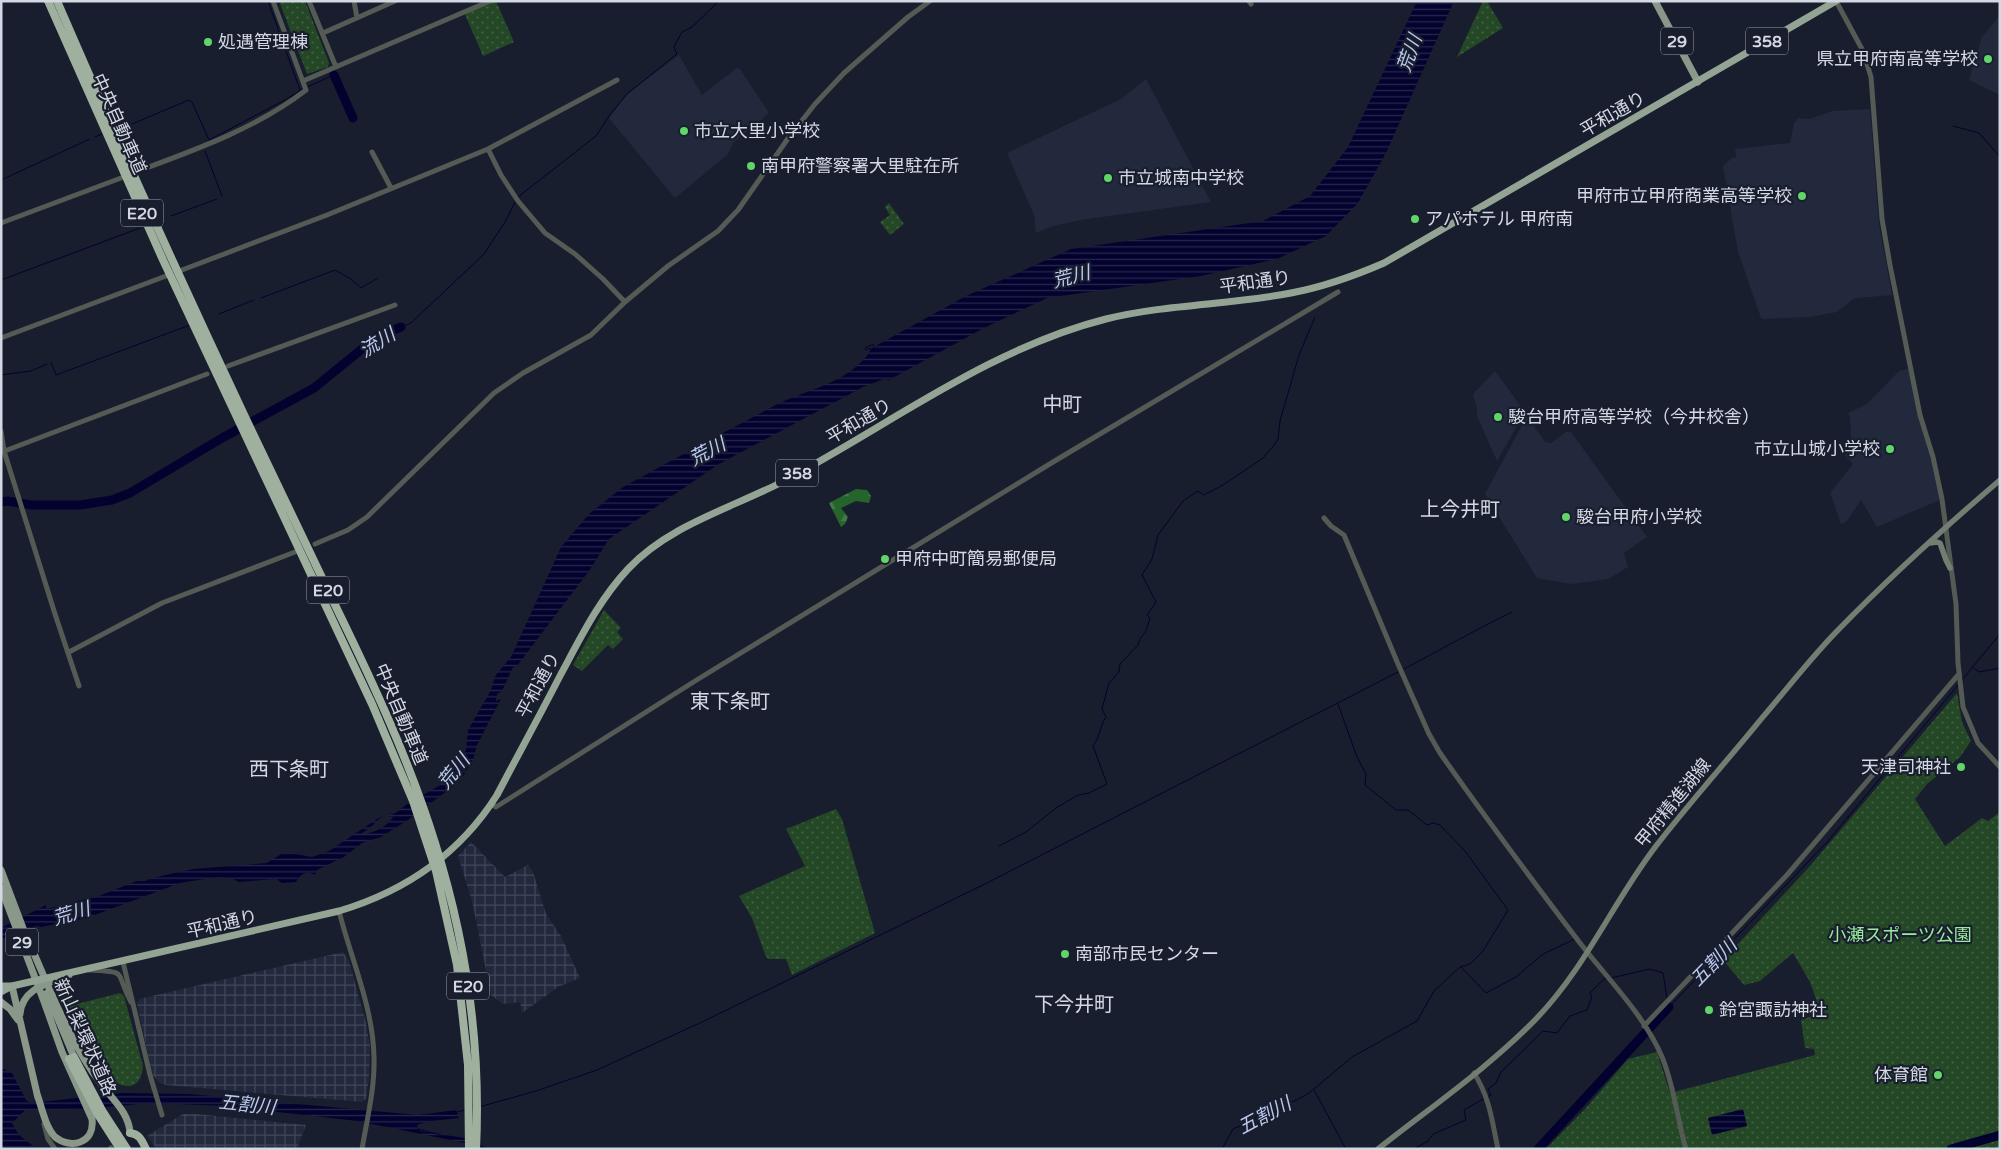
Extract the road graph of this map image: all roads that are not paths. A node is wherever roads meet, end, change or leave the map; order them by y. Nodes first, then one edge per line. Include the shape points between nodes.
1 (48, 1) edge
2 (57, 1) edge
3 (273, 1) edge
4 (309, 1) edge
5 (354, 1) edge
6 (396, 1) edge
7 (490, 1) edge
8 (930, 1) edge
9 (1655, 1) edge
10 (1836, 1) edge
11 (357, 18) junction
12 (323, 33) junction
13 (336, 67) junction
14 (618, 80) dead end
15 (1698, 82) junction
16 (305, 86) junction
17 (488, 149) junction
18 (372, 152) dead end
19 (138, 171) dead end
20 (122, 178) dead end
21 (391, 188) junction
22 (1, 223) edge
23 (182, 270) dead end
24 (166, 276) dead end
25 (1338, 292) dead end
26 (625, 302) junction
27 (395, 305) dead end
28 (1, 338) edge
29 (228, 366) dead end
30 (207, 374) dead end
31 (1, 431) edge
32 (247, 431) junction
33 (3, 452) edge
34 (2000, 480) edge
35 (1324, 518) dead end
36 (1945, 529) junction
37 (1930, 543) junction
38 (315, 544) dead end
39 (295, 552) dead end
40 (1950, 568) junction
41 (69, 652) junction
42 (1959, 676) junction
43 (79, 686) dead end
44 (2000, 767) edge
45 (491, 804) junction
46 (1, 870) edge
47 (1, 888) edge
48 (339, 911) junction
49 (1588, 952) junction
50 (123, 962) junction
51 (87, 970) junction
52 (76, 972) junction
53 (1, 986) edge
54 (12, 986) junction
55 (1, 992) edge
56 (47, 994) junction
57 (1, 1002) edge
58 (134, 1006) junction
59 (1645, 1027) junction
60 (22, 1029) junction
61 (71, 1058) joint
62 (1474, 1073) junction
63 (86, 1092) junction
64 (96, 1113) junction
65 (43, 1115) junction
66 (162, 1115) dead end
67 (44, 1124) joint
68 (128, 1135) joint
69 (472, 1147) edge
70 (55, 1149) edge
71 (120, 1149) edge
72 (127, 1149) edge
73 (146, 1149) edge
74 (362, 1149) edge
75 (1378, 1149) edge
76 (1498, 1149) edge
77 (1686, 1149) edge

1 - 32 highway, 中央自動車道 / E20 via 238,423
2 - 32 highway, 中央自動車道 / E20 via 246,419
3 - 16 street
4 - 12 street
5 - 11 street
6 - 11 street
7 - 13 street
8 - 26 street via 844,73 815,104 718,231
9 - 15 main road, 29
10 - 15 highway, 平和通り / 358
10 - 36 street via 1863,51 1871,77 1884,228 1920,415 1940,490
11 - 12 street
12 - 13 street
13 - 16 street
14 - 17 street
15 - 45 highway, 平和通り / 358 via 1377,266 1291,293 1127,314 1056,335 994,361 781,482 660,542 630,566 595,611
16 - 19 street via 288,103 213,142
17 - 21 street
17 - 26 street via 516,198 545,233 594,271
18 - 21 street
20 - 22 street
21 - 23 street
24 - 28 street
25 - 45 street via 695,681 496,808
26 - 38 street via 588,336 494,393 367,518
27 - 29 street
30 - 33 street
31 - 33 street
32 - 69 highway, 中央自動車道 / E20 via 399,754 439,870 462,998 473,1106
33 - 41 street
34 - 36 main road, 甲府精進湖線
35 - 49 street via 1344,535 1429,734
36 - 37 main road, 甲府精進湖線
36 - 40 street
37 - 40 main road via 1940,543
37 - 49 main road, 甲府精進湖線 via 1822,647 1722,766 1644,863
39 - 41 street via 162,603
40 - 42 street via 1956,604
41 - 43 street
42 - 44 street via 1963,707 1974,736 1984,752
42 - 59 street via 1787,875
45 - 48 highway, 平和通り / 358 via 467,834 430,868 392,892
46 - 56 main road, 29
47 - 56 main road, 29
48 - 50 highway, 平和通り / 358
48 - 74 street via 371,1027 374,1072
49 - 59 street
49 - 62 main road, 甲府精進湖線 via 1535,1020
50 - 51 highway, 平和通り / 358
50 - 58 street
51 - 52 highway, 平和通り / 358
51 - 58 street via 118,973
52 - 54 highway, 平和通り / 358
52 - 60 main road via 26,996 20,1012
53 - 54 highway, 平和通り / 358
54 - 55 highway, 平和通り / 358
54 - 60 main road
56 - 61 main road, 新山梨環状道路 / 29
56 - 63 main road, 29 via 54,1031
56 - 68 main road via 82,1055 126,1115 130,1124
57 - 60 main road via 14,1013
58 - 66 street
59 - 77 street via 1662,1058
60 - 65 main road
61 - 63 highway, 新山梨環状道路
62 - 75 main road, 甲府精進湖線
62 - 76 street via 1487,1096
63 - 64 highway, 新山梨環状道路
64 - 65 main road via 91,1134 83,1143 71,1146 56,1139
64 - 71 highway, 新山梨環状道路
64 - 72 highway, 新山梨環状道路
65 - 67 main road
67 - 70 street
68 - 73 highway via 140,1137

